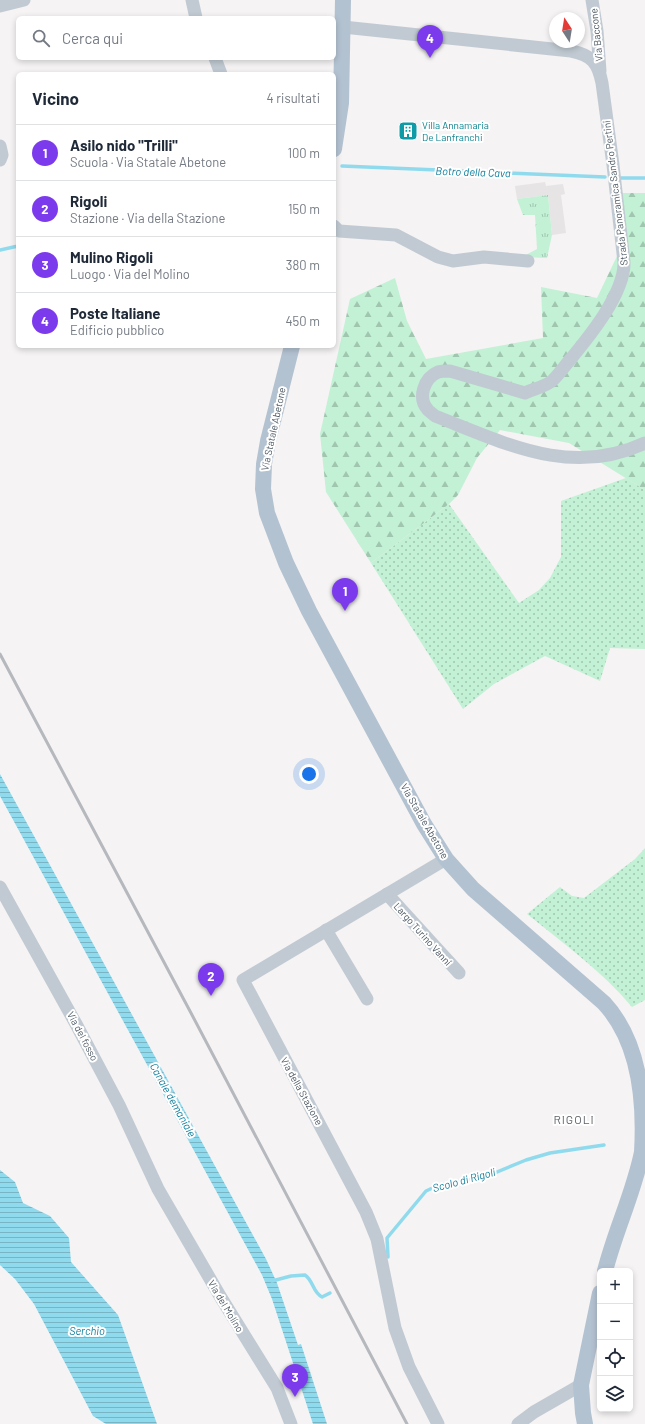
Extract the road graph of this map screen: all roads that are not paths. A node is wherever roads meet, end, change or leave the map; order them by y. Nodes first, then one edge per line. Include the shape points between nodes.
1 (24, 0) edge
2 (192, 0) edge
3 (343, 0) edge
4 (592, 0) edge
5 (0, 6) edge
6 (196, 16) edge
7 (343, 26) junction
8 (216, 60) edge
9 (600, 71) junction
10 (220, 72) edge
11 (336, 134) edge
12 (0, 146) edge
13 (0, 160) edge
14 (336, 228) edge
15 (528, 261) dead end
16 (291, 348) edge
17 (645, 443) edge
18 (446, 859) junction
19 (0, 887) edge
20 (387, 894) junction
21 (326, 930) junction
22 (459, 973) dead end
23 (367, 999) dead end
24 (645, 1103) edge
25 (158, 1189) joint
26 (606, 1268) edge
27 (598, 1304) edge
28 (581, 1385) junction
29 (291, 1424) edge
30 (438, 1424) edge
31 (518, 1424) edge
32 (585, 1424) edge

1 - 5 street
2 - 6 street
3 - 7 main road
4 - 9 street, Via Baccone
7 - 9 street via 571,51 589,58
7 - 11 main road via 341,103
8 - 10 street
9 - 17 street, Strada Panoramica Sandro Pertini via 624,262 621,281 607,310 553,381 525,393 450,371 439,372 429,377 422,391 427,409 435,416 534,452 573,458 598,457 630,450
12 - 13 street
14 - 15 street via 339,231 396,235 438,257 453,261 484,257
16 - 18 main road, Via Statale Abetone via 264,464 263,489 267,513 286,563 309,612 424,824
18 - 20 street, Via della Stazione
18 - 24 main road, Via Statale Abetone via 473,889 616,1016 638,1062
19 - 25 street, Via del fosso via 119,1105
20 - 21 street, Via della Stazione
20 - 22 street, Largo Turino Vanni
21 - 23 street
21 - 30 street, Via della Stazione via 242,980 366,1212 377,1239 395,1328 409,1367
24 - 26 main road, Via Statale Abetone via 642,1151 637,1173
25 - 29 street, Via del Molino via 277,1388
27 - 28 main road
28 - 31 street
28 - 32 main road

